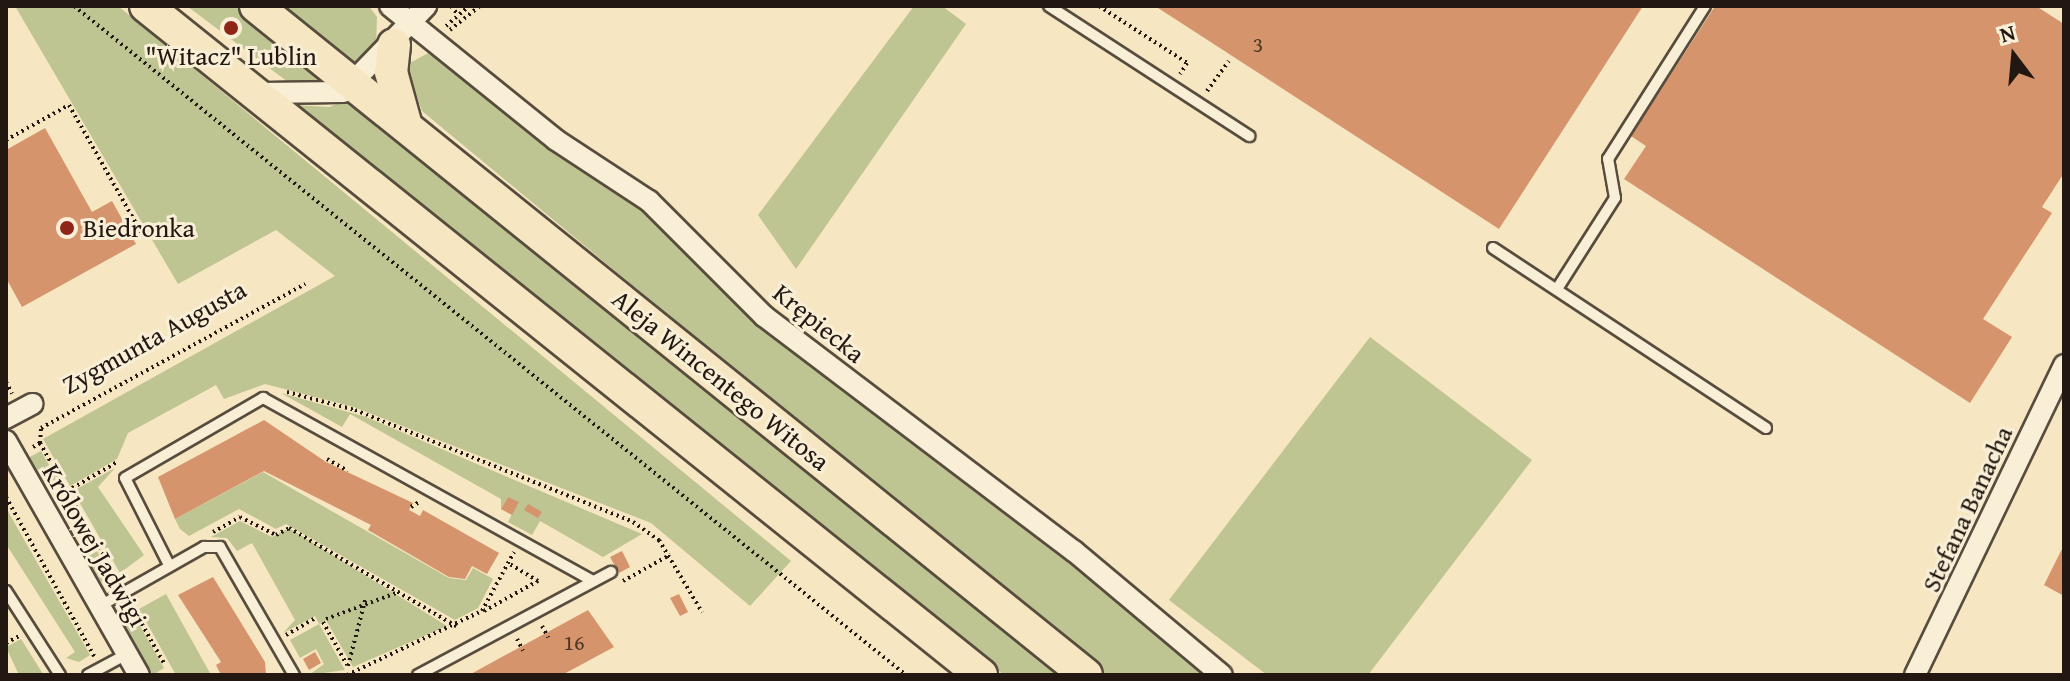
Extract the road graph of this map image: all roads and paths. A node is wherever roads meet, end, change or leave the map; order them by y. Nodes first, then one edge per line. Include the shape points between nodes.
1 (74, 6) edge
2 (146, 6) edge
3 (256, 6) edge
4 (390, 6) edge
5 (426, 6) edge
6 (451, 6) edge
7 (469, 6) edge
8 (480, 6) edge
9 (1049, 6) edge
10 (1099, 6) edge
11 (1705, 6) edge
12 (460, 18) junction
13 (402, 34) junction
14 (434, 40) junction
15 (1229, 61) dead end
16 (1189, 80) dead end
17 (356, 85) junction
18 (1199, 86) dead end
19 (260, 93) junction
20 (406, 126) junction
21 (1249, 136) dead end
22 (6, 140) edge
23 (143, 236) dead end
24 (1493, 248) dead end
25 (305, 284) dead end
26 (1557, 289) junction
27 (2064, 365) edge
28 (6, 384) edge
29 (24, 407) junction
30 (6, 418) edge
31 (1766, 428) dead end
32 (40, 443) junction
33 (10, 449) edge
34 (327, 459) dead end
35 (348, 471) dead end
36 (81, 483) dead end
37 (409, 489) dead end
38 (67, 491) junction
39 (422, 496) junction
40 (6, 497) edge
41 (433, 503) dead end
42 (411, 507) dead end
43 (200, 539) dead end
44 (503, 542) dead end
45 (508, 563) junction
46 (169, 565) junction
47 (611, 572) dead end
48 (129, 573) dead end
49 (118, 580) junction
50 (593, 581) junction
51 (6, 591) edge
52 (124, 592) junction
53 (396, 593) junction
54 (366, 597) dead end
55 (144, 600) dead end
56 (100, 606) junction
57 (132, 606) junction
58 (367, 610) junction
59 (482, 611) junction
60 (316, 618) dead end
61 (456, 626) junction
62 (542, 626) dead end
63 (21, 635) dead end
64 (285, 636) dead end
65 (548, 637) dead end
66 (517, 639) dead end
67 (6, 643) edge
68 (523, 651) dead end
69 (127, 654) junction
70 (165, 665) dead end
71 (348, 666) junction
72 (101, 668) junction
73 (350, 674) edge
74 (60, 675) edge
75 (88, 675) edge
76 (139, 675) edge
77 (294, 675) edge
78 (418, 675) edge
79 (906, 675) edge
80 (981, 675) edge
81 (1086, 675) edge
82 (1222, 675) edge
83 (1915, 675) edge

1 - 79 path
2 - 19 main road
3 - 17 main road, Aleja Wincentego Witosa
4 - 13 street, Krępiecka
5 - 13 street
6 - 12 path
7 - 12 path
8 - 12 path
9 - 21 lane
10 - 16 path via 1187,63 1180,74
11 - 26 lane via 1608,159 1615,198
12 - 14 path
13 - 14 street, Krępiecka
13 - 17 street
13 - 20 main road via 391,72
14 - 82 street, Krępiecka via 556,140 649,201 764,316 1074,551
15 - 18 path via 1208,92
17 - 19 street via 314,97
17 - 20 main road, Aleja Wincentego Witosa
19 - 80 main road
20 - 81 main road, Aleja Wincentego Witosa
22 - 23 path via 69,105
24 - 26 lane
25 - 32 path, Zygmunta Augusta via 41,428
26 - 31 lane
27 - 83 street, Stefana Banacha
28 - 29 path
29 - 30 street, Zygmunta Augusta
29 - 32 path
32 - 33 path
32 - 38 path
33 - 56 street, Królowej Jadwigi
34 - 35 path
36 - 38 path
37 - 39 path
38 - 49 path
39 - 41 path
39 - 42 path
40 - 72 path
43 - 53 path via 240,517 276,535 289,528
44 - 45 path via 516,549
45 - 59 path
45 - 59 path via 538,581
46 - 50 lane via 125,478 263,398
46 - 52 lane
46 - 77 lane via 209,545 225,550
47 - 50 lane
48 - 49 path
49 - 52 path
50 - 78 lane
51 - 74 lane
52 - 56 lane
52 - 57 path
53 - 58 path
53 - 61 path
54 - 58 path
55 - 57 path
56 - 69 street, Królowej Jadwigi
57 - 70 path
58 - 71 path
58 - 71 path via 324,620
59 - 61 path
60 - 64 path
61 - 73 path
62 - 65 path
63 - 67 path
66 - 68 path
69 - 72 lane
69 - 76 street, Królowej Jadwigi
71 - 73 path
72 - 75 lane

